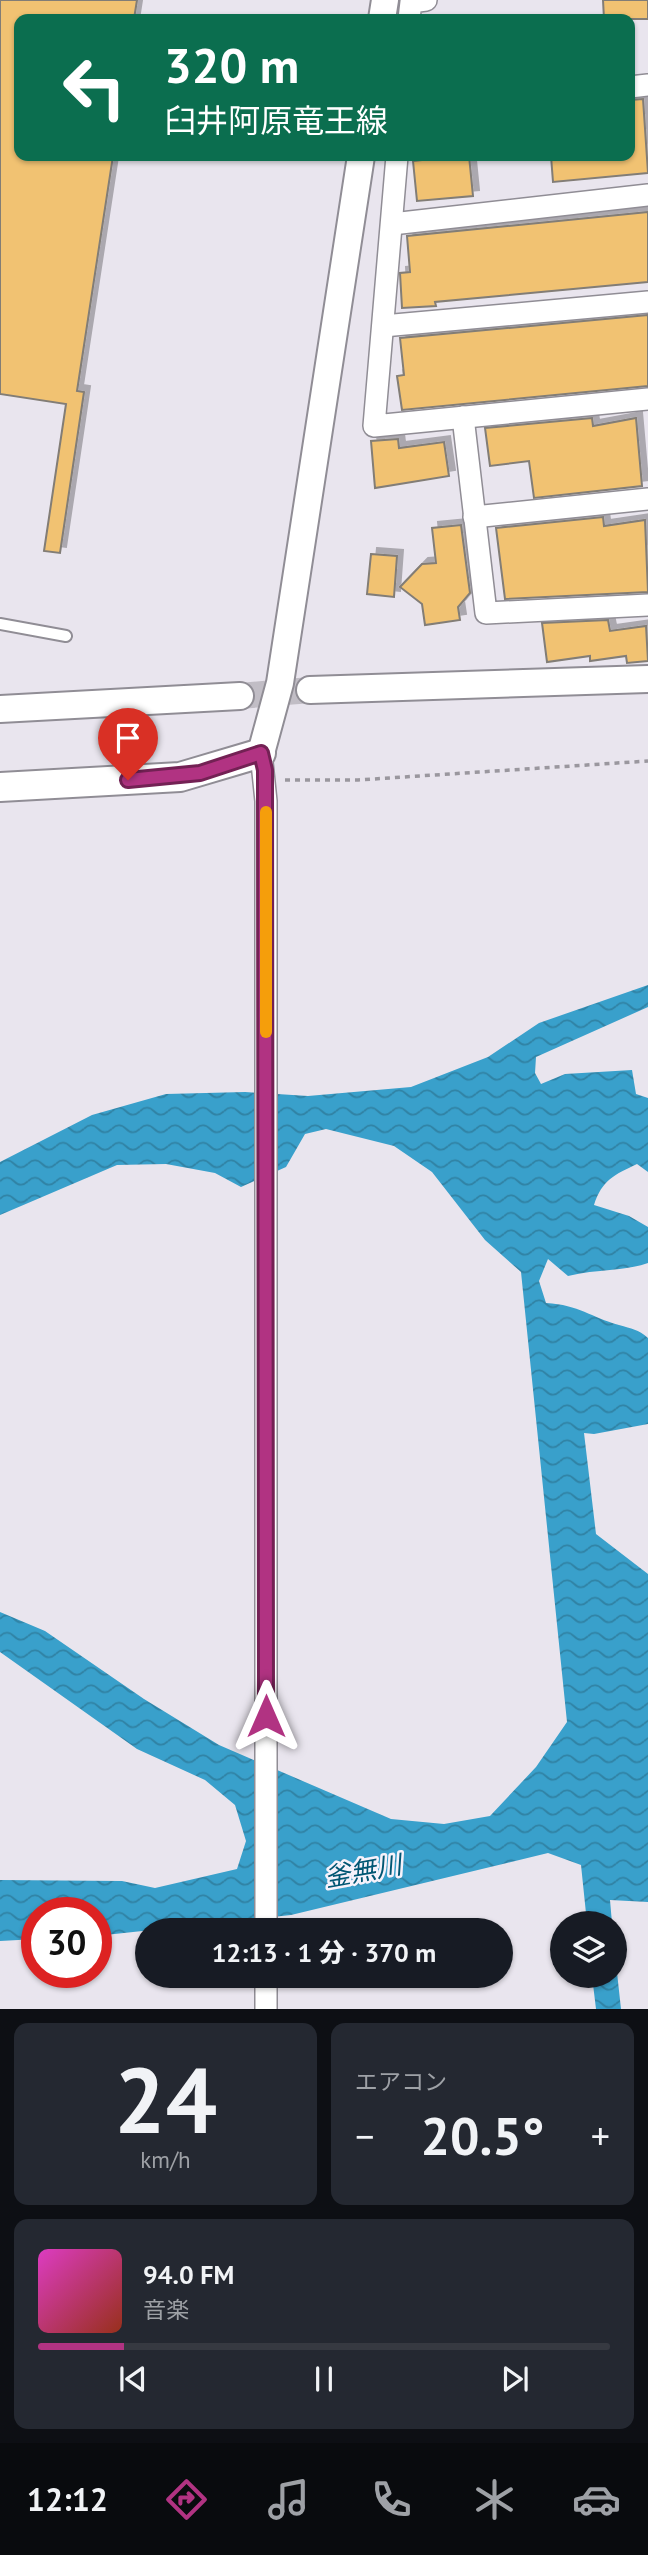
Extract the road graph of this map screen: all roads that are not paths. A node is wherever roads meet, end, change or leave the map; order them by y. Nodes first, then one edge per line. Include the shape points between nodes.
1 (426, 0) edge
2 (410, 14) edge
3 (360, 161) edge
4 (397, 161) edge
5 (648, 195) edge
6 (391, 224) junction
7 (648, 302) edge
8 (383, 326) junction
9 (648, 399) edge
10 (463, 417) junction
11 (648, 499) edge
12 (474, 517) junction
13 (648, 605) edge
14 (0, 624) edge
15 (66, 636) dead end
16 (648, 679) edge
17 (310, 690) tunnel mouth
18 (240, 696) tunnel mouth
19 (0, 709) edge
20 (264, 777) junction
21 (0, 787) edge
22 (266, 1918) edge
23 (266, 1988) edge
24 (266, 2009) edge

1 - 2 street via 411,2
3 - 20 street
4 - 6 street
5 - 6 street
6 - 8 street
7 - 8 street
8 - 10 street via 374,426
9 - 10 street
10 - 12 street
11 - 12 street
12 - 13 street via 486,613
14 - 15 lane
16 - 17 street
18 - 19 street
20 - 21 main road
20 - 22 street
23 - 24 street

